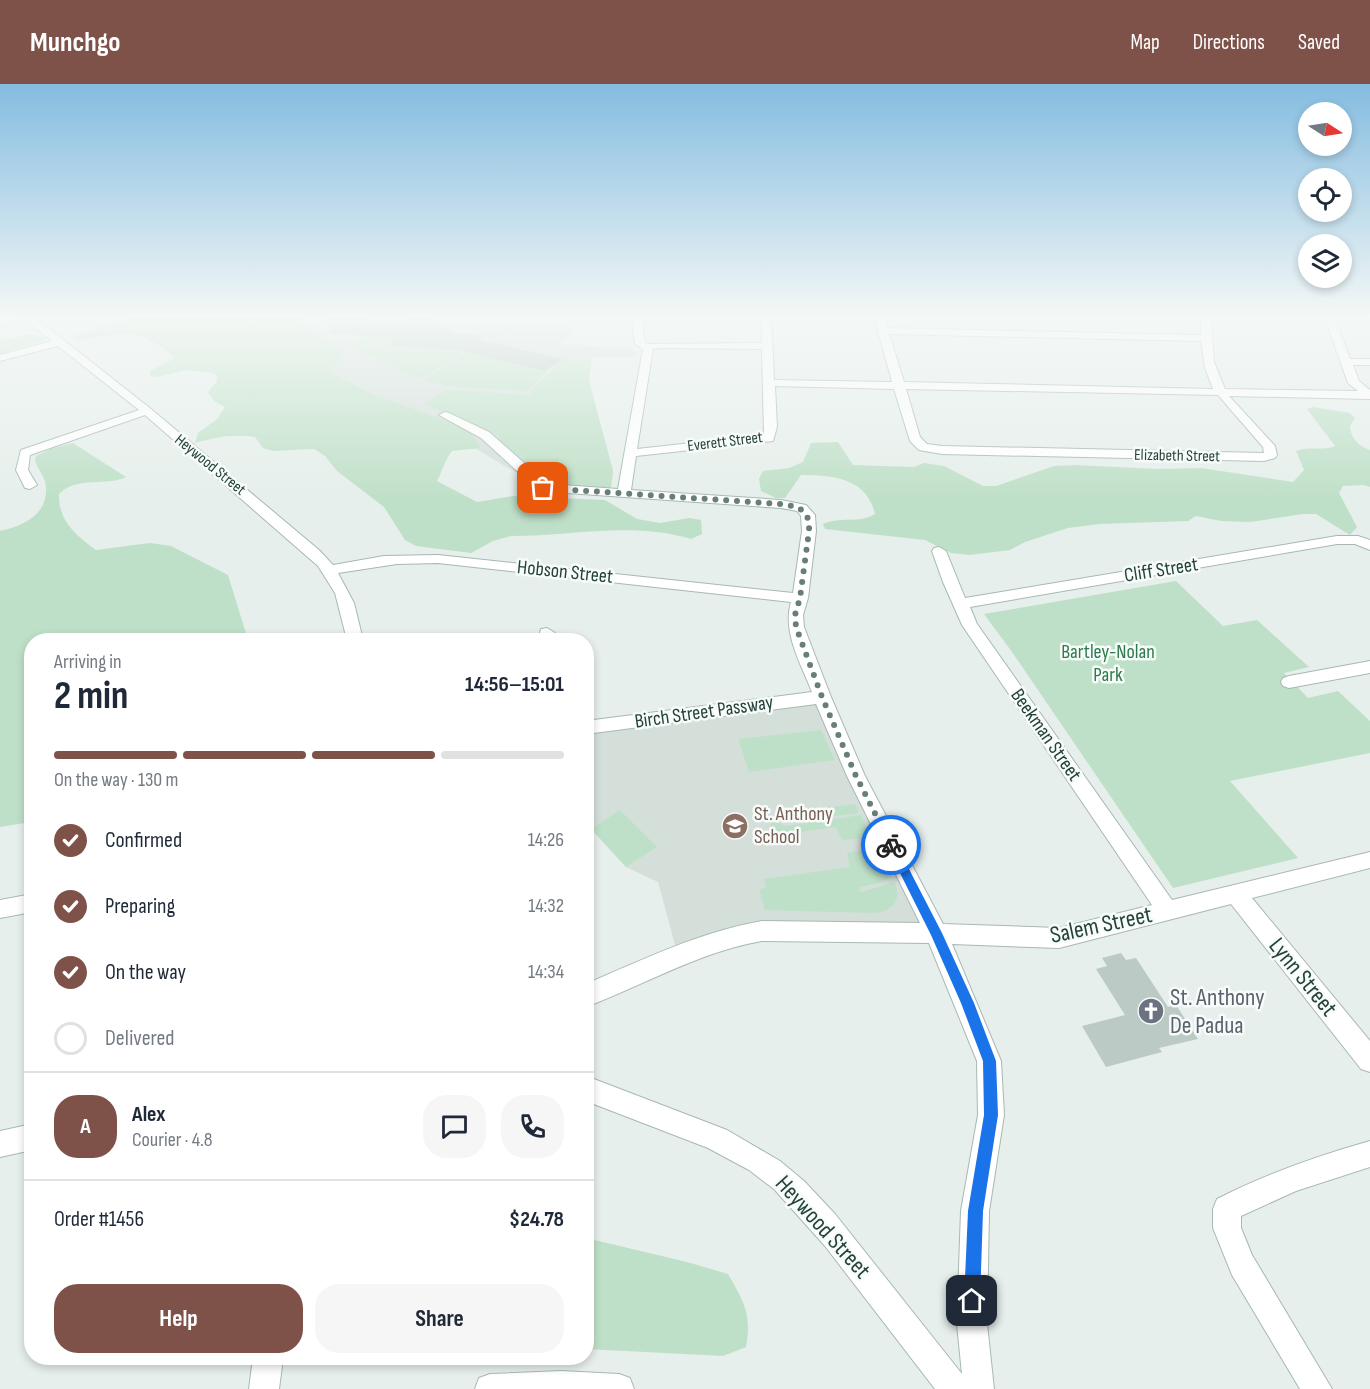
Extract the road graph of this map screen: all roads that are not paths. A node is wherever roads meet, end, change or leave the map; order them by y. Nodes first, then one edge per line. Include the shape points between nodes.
1 (104, 377) edge
2 (643, 377) edge
3 (767, 377) edge
4 (898, 377) edge
5 (1214, 377) edge
6 (1352, 377) edge
7 (767, 384) junction
8 (900, 385) junction
9 (1221, 392) junction
10 (1369, 396) edge
11 (147, 411) junction
12 (445, 415) dead end
13 (632, 453) junction
14 (30, 485) dead end
15 (624, 493) junction
16 (1365, 543) edge
17 (939, 551) dead end
18 (331, 570) junction
19 (800, 598) junction
20 (961, 604) junction
21 (354, 633) edge
22 (1370, 667) edge
23 (1289, 682) dead end
24 (822, 697) junction
25 (594, 727) edge
26 (1370, 860) edge
27 (1236, 894) junction
28 (24, 904) edge
29 (0, 909) edge
30 (1167, 910) junction
31 (936, 933) junction
32 (594, 993) edge
33 (1370, 1060) edge
34 (594, 1091) edge
35 (24, 1139) edge
36 (0, 1144) edge
37 (1370, 1154) edge
38 (267, 1365) edge
39 (264, 1389) edge
40 (490, 1389) edge
41 (619, 1389) edge
42 (954, 1389) edge
43 (979, 1389) edge
44 (1317, 1389) edge

1 - 11 street, Heywood Street
2 - 13 street
3 - 7 street, Everett Street
4 - 8 street
5 - 9 street, Elizabeth Street
6 - 10 street
7 - 8 street
7 - 13 street, Everett Street via 771,428 767,439
8 - 9 street
8 - 9 street, Elizabeth Street via 914,438 923,447 1071,454 1271,455 1269,446
9 - 10 street
11 - 14 street via 25,453 21,471
11 - 18 street, Heywood Street via 286,527
12 - 15 street via 485,435 540,487
13 - 15 street
15 - 19 street via 781,504 805,510 810,521
16 - 20 street, Cliff Street via 1336,540
17 - 20 street, Beekman Street
18 - 19 street, Hobson Street via 407,557
18 - 21 street, Heywood Street via 345,593
19 - 24 street via 796,627
20 - 30 street, Beekman Street via 970,626
22 - 23 street
24 - 25 street, Birch Street Passway
24 - 31 street via 856,776
26 - 27 street, Salem Street
27 - 30 street, Salem Street
27 - 33 street, Lynn Street
28 - 29 street
30 - 31 street, Salem Street via 1059,938
31 - 32 street, Salem Street via 741,934 704,945
31 - 43 street via 989,1061 991,1115 975,1211 972,1312
34 - 42 street, Heywood Street via 733,1147 786,1181 874,1283
35 - 36 street
37 - 44 street via 1256,1192 1227,1209 1227,1228 1242,1265
38 - 39 street
40 - 41 street

